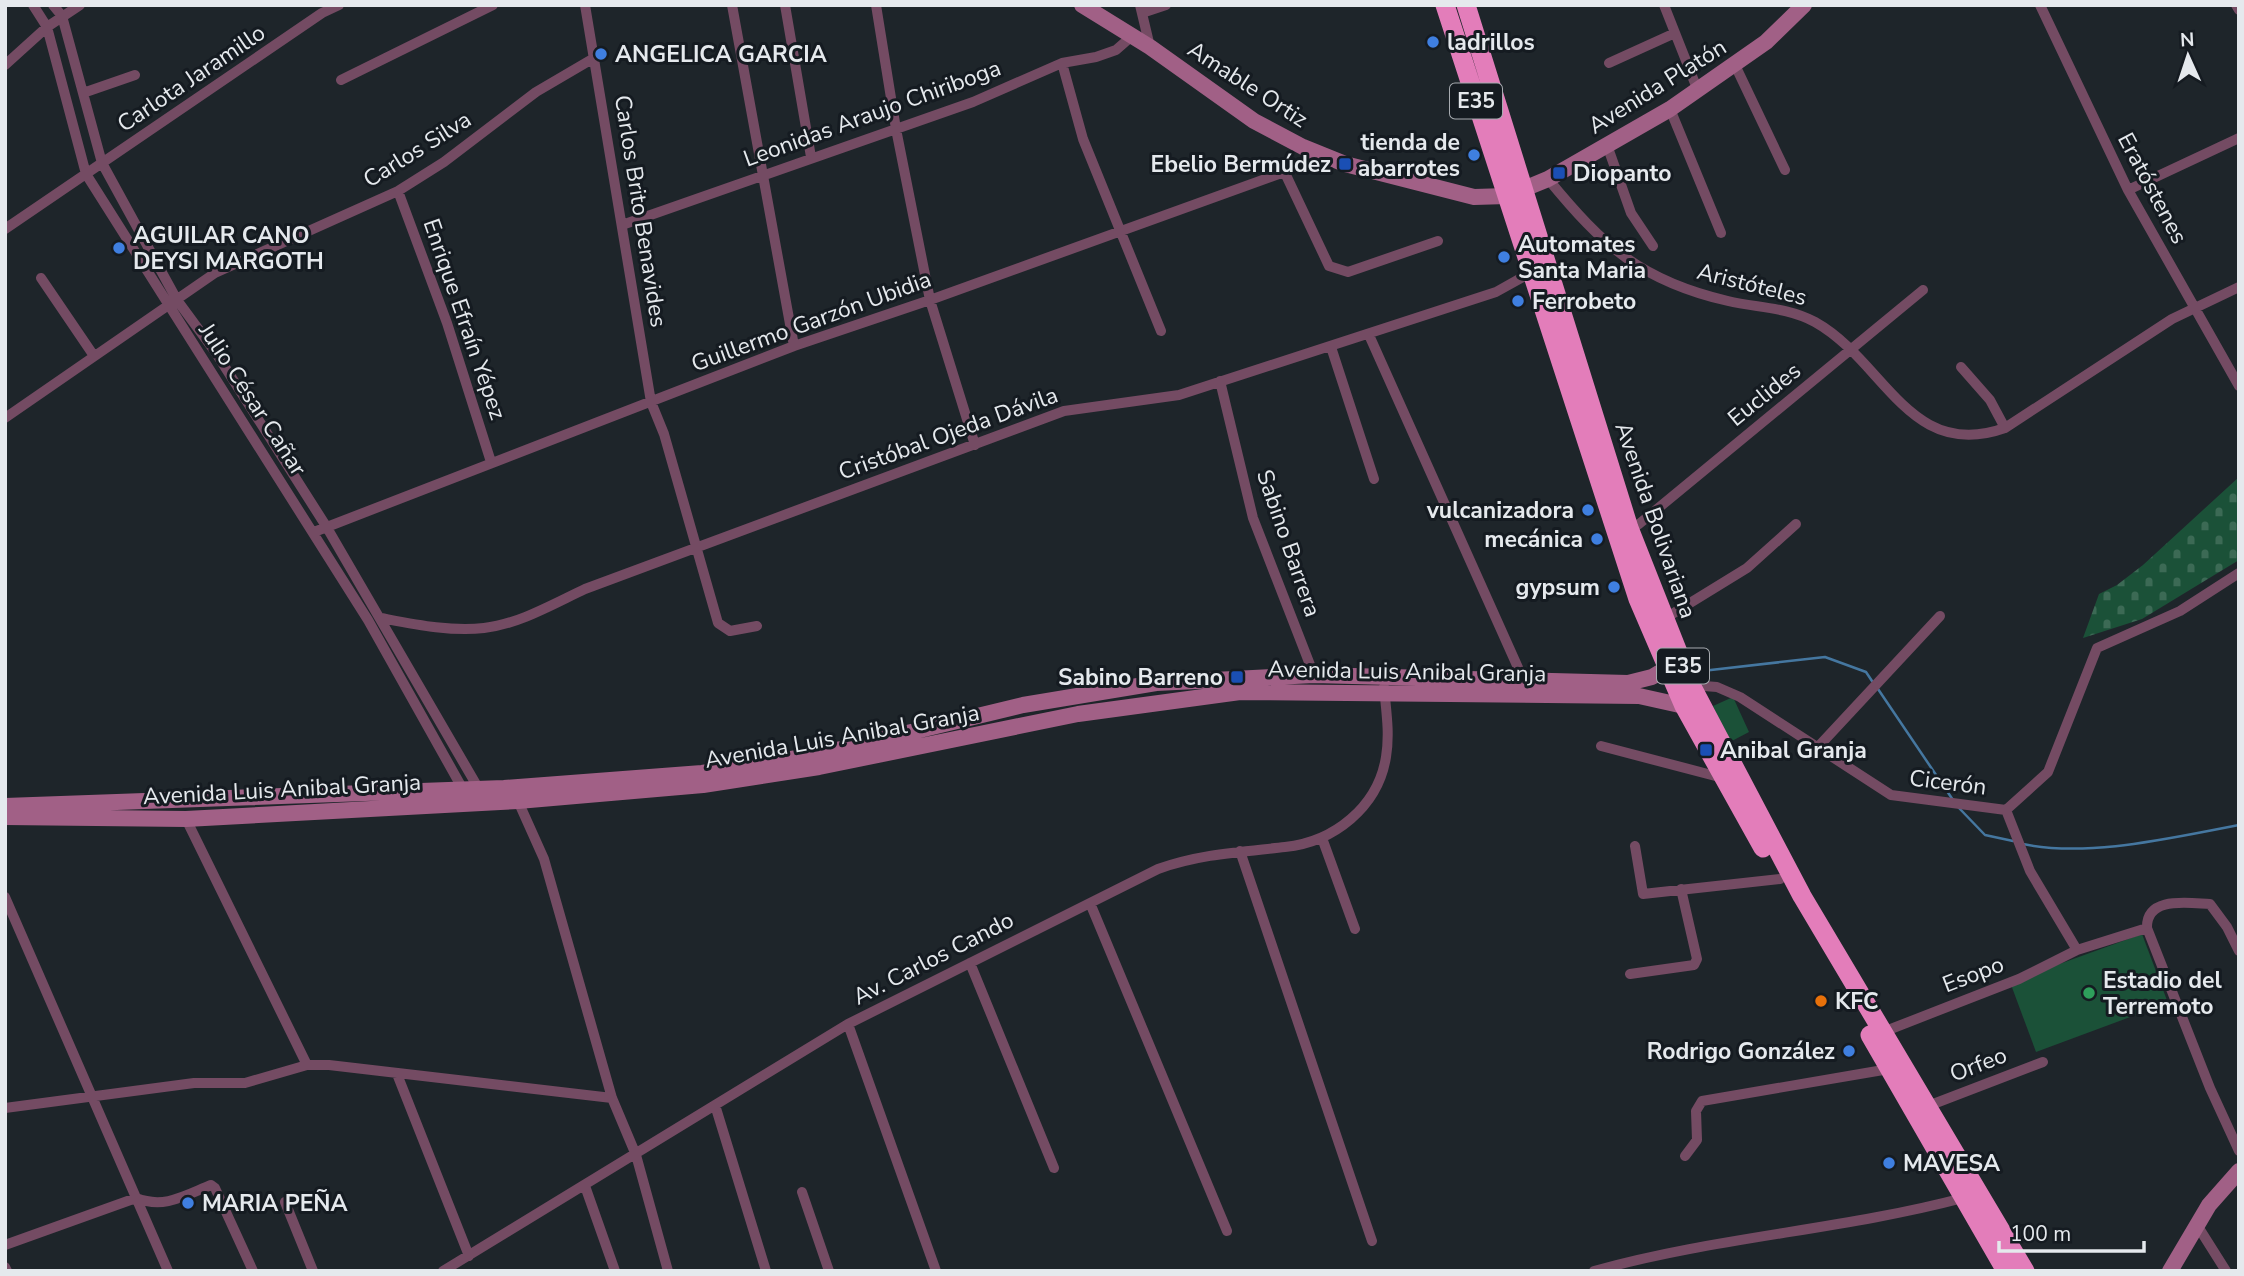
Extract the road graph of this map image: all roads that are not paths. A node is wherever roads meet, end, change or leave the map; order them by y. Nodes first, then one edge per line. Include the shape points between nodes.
1 (33, 5) edge
2 (53, 5) edge
3 (80, 5) edge
4 (338, 5) edge
5 (493, 5) edge
6 (586, 5) edge
7 (732, 5) edge
8 (785, 5) edge
9 (876, 5) edge
10 (1082, 5) edge
11 (1166, 5) edge
12 (1445, 5) edge
13 (1466, 5) edge
14 (1664, 5) edge
15 (1804, 5) edge
16 (2040, 5) edge
17 (2236, 5) edge
18 (1141, 9) edge
19 (2239, 10) edge
20 (62, 16) junction
21 (47, 27) junction
22 (1675, 33) junction
23 (1132, 36) junction
24 (1150, 47) junction
25 (594, 58) junction
26 (1062, 63) junction
27 (1609, 63) dead end
28 (5, 65) edge
29 (1735, 65) junction
30 (135, 75) dead end
31 (341, 80) dead end
32 (1698, 91) junction
33 (83, 93) junction
34 (1670, 109) junction
35 (896, 128) junction
36 (2239, 138) edge
37 (1607, 145) junction
38 (1326, 157) junction
39 (811, 158) junction
40 (102, 163) junction
41 (1785, 170) dead end
42 (1285, 173) junction
43 (86, 174) junction
44 (763, 174) junction
45 (1548, 178) junction
46 (2128, 190) junction
47 (398, 191) junction
48 (1515, 192) junction
49 (622, 225) junction
50 (5, 229) edge
51 (1121, 232) junction
52 (1721, 233) dead end
53 (1438, 241) dead end
54 (1653, 246) dead end
55 (1532, 272) junction
56 (41, 278) dead end
57 (2239, 287) edge
58 (1923, 290) dead end
59 (930, 300) junction
60 (172, 303) junction
61 (2194, 307) junction
62 (1161, 331) dead end
63 (1369, 335) junction
64 (794, 346) junction
65 (1331, 347) junction
66 (1852, 349) junction
67 (94, 356) junction
68 (1961, 367) dead end
69 (1220, 381) junction
70 (2239, 386) edge
71 (651, 402) junction
72 (5, 418) edge
73 (2005, 428) junction
74 (975, 445) junction
75 (491, 462) junction
76 (1374, 479) dead end
77 (1796, 524) dead end
78 (326, 526) junction
79 (1629, 528) junction
80 (314, 532) junction
81 (695, 547) junction
82 (2239, 573) edge
83 (1940, 616) dead end
84 (381, 618) junction
85 (1664, 620) junction
86 (757, 626) dead end
87 (1667, 668) junction
88 (1314, 675) junction
89 (1383, 677) junction
90 (1524, 681) junction
91 (1691, 685) junction
92 (1385, 695) junction
93 (1684, 706) junction
94 (1601, 746) dead end
95 (1818, 747) junction
96 (1723, 779) junction
97 (475, 796) junction
98 (518, 801) junction
99 (5, 806) edge
100 (2006, 810) junction
101 (5, 817) edge
102 (186, 819) junction
103 (1322, 838) junction
104 (1635, 846) dead end
105 (1240, 851) junction
106 (1780, 879) junction
107 (1681, 889) junction
108 (5, 897) edge
109 (1090, 903) junction
110 (2239, 920) edge
111 (2227, 927) junction
112 (2147, 928) junction
113 (1355, 929) dead end
114 (2077, 950) junction
115 (2239, 951) edge
116 (970, 963) junction
117 (1630, 974) dead end
118 (848, 1024) junction
119 (1883, 1031) junction
120 (2043, 1062) dead end
121 (307, 1065) junction
122 (1889, 1069) junction
123 (397, 1074) junction
124 (93, 1094) junction
125 (612, 1098) junction
126 (715, 1105) junction
127 (1928, 1106) junction
128 (5, 1108) edge
129 (2239, 1151) edge
130 (636, 1155) junction
131 (1685, 1156) dead end
132 (1054, 1168) dead end
133 (2239, 1171) edge
134 (585, 1186) junction
135 (802, 1192) dead end
136 (136, 1198) junction
137 (1964, 1198) junction
138 (285, 1202) dead end
139 (2197, 1225) junction
140 (1227, 1231) dead end
141 (1372, 1241) dead end
142 (5, 1245) edge
143 (469, 1256) junction
144 (168, 1271) edge
145 (253, 1271) edge
146 (313, 1271) edge
147 (443, 1271) edge
148 (615, 1271) edge
149 (668, 1271) edge
150 (766, 1271) edge
151 (830, 1271) edge
152 (936, 1271) edge
153 (1594, 1271) edge
154 (2006, 1271) edge
155 (2025, 1271) edge
156 (2170, 1271) edge
157 (2226, 1271) edge

1 - 21 street, Julio César Cañar
2 - 20 street, Julio César Cañar
3 - 20 street
4 - 40 street, Carlota Jaramillo
5 - 31 street
6 - 25 street, Carlos Brito Benavides
7 - 44 street
8 - 39 street
9 - 35 street
10 - 23 main road, Amable Ortiz
11 - 18 street
12 - 48 highway, Avenida Bolivariana / E35
13 - 48 highway, Avenida Bolivariana / E35
14 - 22 street
15 - 29 main road, Avenida Platón
16 - 46 street, Eratóstenes
17 - 19 street
18 - 24 street
20 - 21 street
20 - 33 street, Julio César Cañar
21 - 28 street
21 - 43 street, Julio César Cañar
22 - 27 street
22 - 32 street
23 - 24 main road, Amable Ortiz
23 - 26 street, Leonidas Araujo Chiriboga via 1116,50
24 - 38 main road, Amable Ortiz via 1254,121
25 - 47 street, Carlos Silva via 536,92
25 - 49 street, Carlos Brito Benavides
26 - 35 street, Leonidas Araujo Chiriboga via 973,103
26 - 51 street via 1083,139
29 - 32 main road, Avenida Platón
29 - 41 street
30 - 33 street
32 - 34 main road, Avenida Platón
33 - 40 street, Julio César Cañar
34 - 37 main road, Avenida Platón
34 - 52 street
35 - 39 street, Leonidas Araujo Chiriboga
35 - 59 street
36 - 46 street
37 - 45 main road, Avenida Platón
37 - 54 street via 1631,213
38 - 42 street, Guillermo Garzón Ubidia
38 - 48 main road, Amable Ortiz via 1474,197
39 - 44 street, Leonidas Araujo Chiriboga
40 - 43 street, Carlota Jaramillo
40 - 60 street, Julio César Cañar
42 - 51 street, Guillermo Garzón Ubidia
42 - 53 street via 1329,266 1338,271 1348,272
43 - 50 street, Carlota Jaramillo
43 - 60 street, Julio César Cañar
44 - 49 street, Leonidas Araujo Chiriboga
44 - 64 street
45 - 48 main road, Avenida Platón
45 - 66 street, Aristóteles via 1587,227 1626,260 1674,286 1794,312
46 - 61 street, Eratóstenes
47 - 60 street, Carlos Silva via 215,273
47 - 75 street, Enrique Efraín Yépez
48 - 55 highway, Avenida Bolivariana / E35
48 - 79 highway, Avenida Bolivariana / E35
49 - 71 street, Carlos Brito Benavides
51 - 59 street, Guillermo Garzón Ubidia
51 - 62 street
55 - 63 street, Cristóbal Ojeda Dávila via 1496,292
55 - 87 highway, Avenida Bolivariana / E35 via 1608,511
56 - 67 street
57 - 61 street, Aristóteles
58 - 66 street, Euclides
59 - 64 street, Guillermo Garzón Ubidia
59 - 74 street
60 - 67 street, Carlos Silva
60 - 78 street, Julio César Cañar via 216,352
60 - 80 street, Julio César Cañar
61 - 70 street, Eratóstenes
61 - 73 street, Aristóteles
63 - 65 street, Cristóbal Ojeda Dávila
63 - 90 street
64 - 71 street, Guillermo Garzón Ubidia
65 - 69 street, Cristóbal Ojeda Dávila
65 - 76 street
66 - 73 street, Aristóteles via 1914,417 1935,430 1983,436
66 - 79 street, Euclides
67 - 72 street, Carlos Silva
68 - 73 street via 1990,400
69 - 74 street, Cristóbal Ojeda Dávila via 1179,395 1064,411
69 - 88 street, Sabino Barrera via 1253,518
71 - 75 street, Guillermo Garzón Ubidia
71 - 81 street, Carlos Brito Benavides
74 - 81 street, Cristóbal Ojeda Dávila
75 - 78 street, Guillermo Garzón Ubidia
77 - 85 street via 1747,568
78 - 80 street, Guillermo Garzón Ubidia
78 - 84 street, Julio César Cañar
79 - 85 highway, Avenida Bolivariana / E35
80 - 97 street, Julio César Cañar
81 - 84 street, Cristóbal Ojeda Dávila via 528,616 485,628
81 - 86 street, Carlos Brito Benavides via 718,623 730,631
82 - 100 street, Cicerón via 2180,611 2097,648 2048,772
83 - 95 street
84 - 97 street, Julio César Cañar
85 - 91 highway, Avenida Bolivariana / E35
87 - 90 main road, Avenida Luis Anibal Granja via 1628,683
87 - 93 highway, Avenida Bolivariana / E35
88 - 89 main road, Avenida Luis Anibal Granja
88 - 97 main road, Avenida Luis Anibal Granja via 1156,683 1074,695 816,755 702,773
89 - 90 main road, Avenida Luis Anibal Granja
89 - 92 street, Av. Carlos Cando
91 - 95 street, Cicerón via 1717,687 1741,697
91 - 119 highway, Avenida Bolivariana / E35 via 1802,896
92 - 93 main road, Avenida Luis Anibal Granja via 1639,696
92 - 98 main road, Avenida Luis Anibal Granja via 1240,692 1078,714 819,767 703,785
92 - 103 street, Av. Carlos Cando via 1386,759 1373,793 1352,820
93 - 96 highway, Avenida Bolivariana / E35
94 - 96 street
95 - 100 street, Cicerón via 1891,795
96 - 106 highway, Avenida Bolivariana / E35
97 - 98 main road, Avenida Luis Anibal Granja
97 - 99 main road, Avenida Luis Anibal Granja
97 - 102 main road, Avenida Luis Anibal Granja
98 - 125 street via 544,859
100 - 114 street via 2029,871
101 - 102 main road, Avenida Luis Anibal Granja
102 - 121 street
103 - 105 street, Av. Carlos Cando
103 - 113 street
104 - 107 street via 1643,894
105 - 109 street, Av. Carlos Cando via 1180,861
105 - 141 street
106 - 107 street
106 - 122 highway, Avenida Bolivariana / E35
107 - 117 street via 1697,959 1694,965
108 - 124 street
109 - 116 street, Av. Carlos Cando
109 - 140 street
110 - 111 street
111 - 112 street via 2210,904 2192,903 2150,910
111 - 115 street
112 - 114 street, Esopo
112 - 129 street
114 - 119 street, Esopo via 2018,979
116 - 118 street, Av. Carlos Cando
116 - 132 street
118 - 126 street, Av. Carlos Cando
118 - 152 street
119 - 127 highway, Avenida Bolivariana / E35
120 - 127 street, Orfeo
121 - 123 street
121 - 124 street via 245,1083 194,1083
122 - 131 street via 1702,1101 1696,1111 1697,1140
122 - 137 highway, Avenida Bolivariana / E35
123 - 125 street
123 - 143 street
124 - 128 street
124 - 136 street
125 - 130 street
126 - 130 street, Av. Carlos Cando
126 - 150 street
127 - 155 highway, Avenida Bolivariana / E35
130 - 134 street, Av. Carlos Cando
130 - 149 street
133 - 139 main road
134 - 143 street, Av. Carlos Cando
134 - 148 street
135 - 151 street
136 - 142 street
136 - 144 street
136 - 145 street via 150,1204 168,1203 211,1185
137 - 153 street via 1651,1255
137 - 154 highway, Avenida Bolivariana / E35
138 - 146 street
139 - 156 main road
139 - 157 street
143 - 147 street, Av. Carlos Cando

